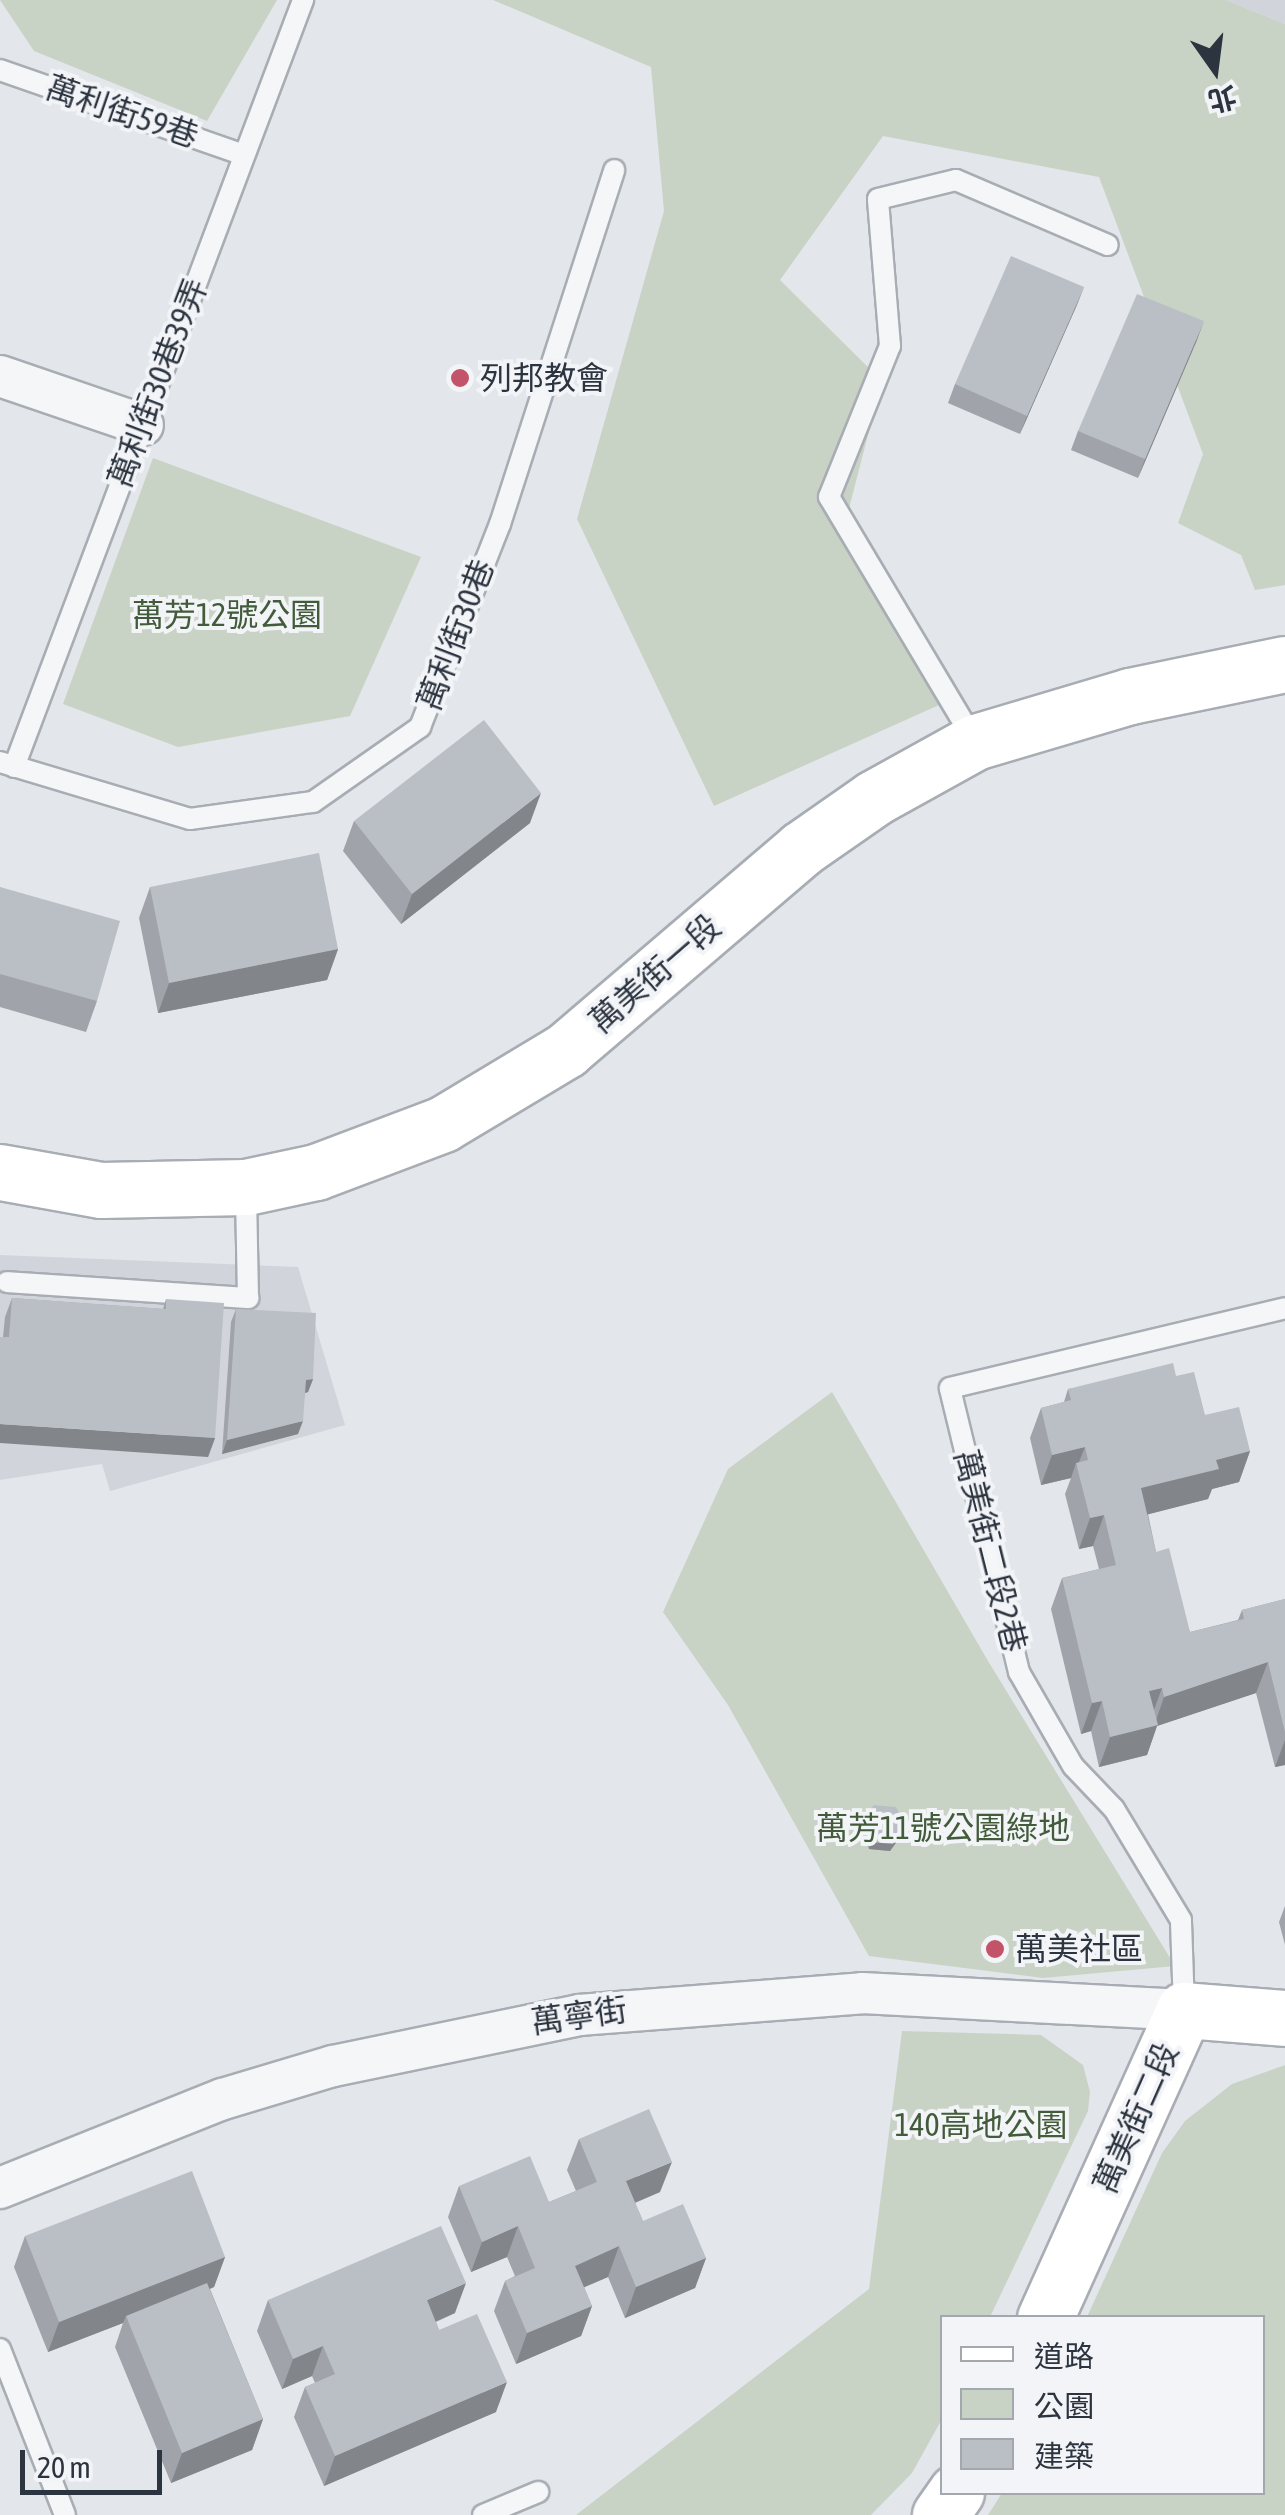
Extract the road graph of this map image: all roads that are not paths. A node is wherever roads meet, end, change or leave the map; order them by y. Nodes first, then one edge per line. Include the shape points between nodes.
1 (303, 0) edge
2 (0, 70) edge
3 (244, 154) junction
4 (614, 170) dead end
5 (1108, 244) dead end
6 (0, 376) edge
7 (143, 424) junction
8 (1285, 664) edge
9 (975, 742) junction
10 (7, 764) edge
11 (0, 1172) edge
12 (246, 1187) junction
13 (7, 1282) dead end
14 (1285, 1308) edge
15 (1184, 2010) junction
16 (1285, 2018) edge
17 (0, 2188) edge
18 (1046, 2315) edge
19 (0, 2349) edge
20 (538, 2492) dead end
21 (65, 2515) edge
22 (483, 2515) edge

1 - 3 lane, 萬利街30巷39弄
2 - 3 lane, 萬利街59巷
3 - 7 lane, 萬利街30巷39弄
4 - 10 lane, 萬利街30巷 via 500,524 420,727 313,802 190,819
5 - 9 lane via 956,180 878,200 890,346 830,498
6 - 7 street
7 - 10 lane, 萬利街30巷39弄
8 - 9 street, 萬美街一段 via 1130,696
9 - 12 street, 萬美街一段 via 874,798 802,849 580,1038 506,1090 372,1152
11 - 12 street, 萬美街一段 via 101,1190
12 - 13 lane via 248,1298
14 - 15 lane, 萬美街二段2巷 via 950,1388 1019,1672 1074,1766 1114,1809 1181,1920
15 - 16 street, 萬美街二段
15 - 17 street, 萬寧街 via 862,1993 580,2014 315,2072 120,2137
15 - 18 street, 萬美街二段
19 - 21 lane
20 - 22 lane

